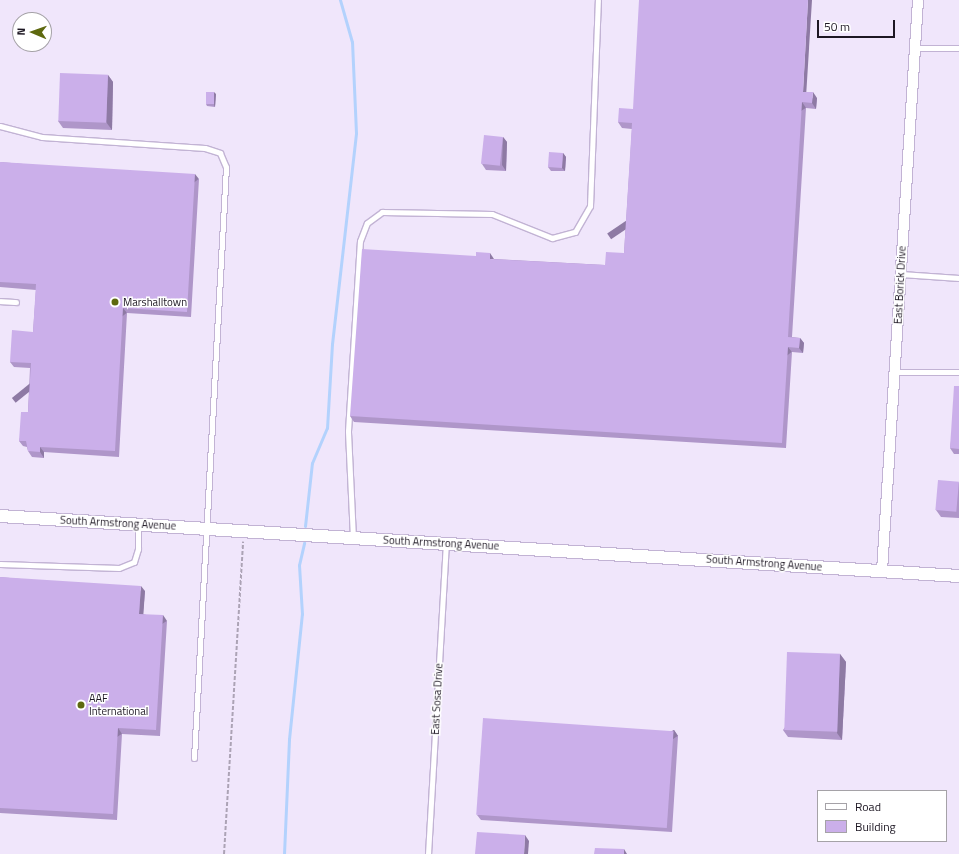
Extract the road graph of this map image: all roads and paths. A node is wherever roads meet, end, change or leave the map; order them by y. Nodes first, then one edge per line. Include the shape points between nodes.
1 (598, 0) edge
2 (918, 0) edge
3 (915, 48) junction
4 (959, 48) edge
5 (0, 126) edge
6 (901, 274) junction
7 (959, 278) edge
8 (0, 301) edge
9 (16, 302) dead end
10 (895, 372) junction
11 (959, 372) edge
12 (0, 516) edge
13 (138, 524) junction
14 (209, 528) junction
15 (244, 531) junction
16 (353, 538) junction
17 (446, 543) junction
18 (0, 564) edge
19 (882, 571) junction
20 (959, 576) edge
21 (194, 758) dead end
22 (224, 854) edge
23 (428, 854) edge

1 - 16 lane via 590,206 574,232 552,238 492,214 382,212 367,223 360,241 348,424
2 - 3 street, East Borick Drive
3 - 4 lane
3 - 6 street, East Borick Drive
5 - 14 lane via 42,137 168,143 220,153 226,167
6 - 7 lane
6 - 10 street, East Borick Drive
8 - 9 lane
10 - 11 lane
10 - 19 street, East Borick Drive
12 - 13 street, South Armstrong Avenue
13 - 14 street, South Armstrong Avenue
13 - 18 lane via 138,549 134,562 119,568
14 - 15 street, South Armstrong Avenue
14 - 21 lane
15 - 16 street, South Armstrong Avenue
15 - 22 path
16 - 17 street, South Armstrong Avenue
17 - 19 street, South Armstrong Avenue
17 - 23 lane, East Sosa Drive
19 - 20 street, South Armstrong Avenue

